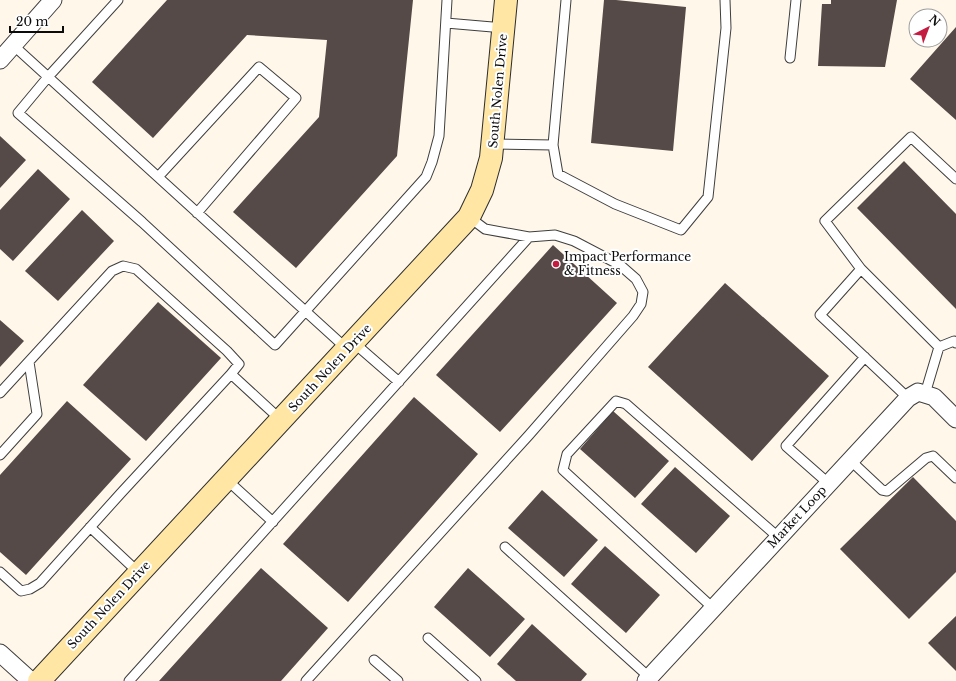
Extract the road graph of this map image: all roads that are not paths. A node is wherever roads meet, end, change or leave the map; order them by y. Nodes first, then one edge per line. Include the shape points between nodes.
1 (53, 0) edge
2 (118, 0) edge
3 (447, 0) edge
4 (506, 0) edge
5 (566, 0) edge
6 (725, 0) edge
7 (796, 0) edge
8 (446, 23) junction
9 (504, 28) junction
10 (14, 45) junction
11 (790, 58) dead end
12 (0, 60) edge
13 (48, 77) junction
14 (492, 144) junction
15 (553, 145) junction
16 (158, 177) junction
17 (956, 179) edge
18 (198, 213) junction
19 (469, 217) junction
20 (529, 236) junction
21 (861, 269) junction
22 (305, 311) junction
23 (956, 343) edge
24 (350, 346) junction
25 (939, 347) junction
26 (865, 357) junction
27 (29, 362) junction
28 (231, 374) junction
29 (398, 382) junction
30 (0, 393) edge
31 (925, 394) junction
32 (908, 398) junction
33 (956, 419) edge
34 (281, 420) junction
35 (0, 455) edge
36 (850, 460) junction
37 (956, 478) edge
38 (226, 479) junction
39 (828, 483) junction
40 (273, 522) junction
41 (90, 527) junction
42 (778, 537) junction
43 (505, 547) dead end
44 (0, 572) edge
45 (139, 573) junction
46 (713, 608) junction
47 (428, 638) dead end
48 (0, 653) edge
49 (374, 660) dead end
50 (647, 679) edge
51 (31, 681) edge
52 (39, 681) edge
53 (129, 681) edge
54 (306, 681) edge
55 (398, 681) edge
56 (476, 681) edge

1 - 10 street
2 - 13 lane
3 - 8 lane
4 - 9 street, South Nolen Drive
5 - 15 lane
6 - 15 lane via 726,28 708,197 680,230 615,204 558,174
7 - 11 lane
8 - 9 lane
8 - 22 lane via 439,136 426,177
9 - 14 street, South Nolen Drive
10 - 12 street
10 - 13 lane
13 - 16 lane
13 - 22 lane via 18,113 142,222 275,345
14 - 15 lane
14 - 19 street, South Nolen Drive via 482,190
16 - 18 lane
16 - 18 lane via 259,67 296,98
17 - 21 lane via 911,137 825,221
18 - 22 lane
19 - 20 lane via 486,229
19 - 24 street, South Nolen Drive
20 - 29 lane
20 - 54 lane via 555,236 574,241 620,265 636,279 642,292 641,304 534,429
21 - 25 lane
21 - 26 lane via 820,315
22 - 24 lane
23 - 25 lane via 954,341
24 - 29 lane
24 - 34 street, South Nolen Drive
25 - 31 lane
26 - 32 lane
26 - 39 lane via 786,446
27 - 28 lane via 112,270 123,266 136,269 227,351 239,364
27 - 30 lane
27 - 35 lane via 37,414
28 - 34 lane
28 - 41 lane
29 - 40 lane
31 - 32 street via 918,392
31 - 33 street via 934,396
32 - 36 street, Market Loop
34 - 38 street, South Nolen Drive
36 - 37 lane via 882,490 887,491 926,458 933,456
36 - 39 street, Market Loop
38 - 40 lane
38 - 45 street, South Nolen Drive
39 - 42 street, Market Loop
40 - 53 lane
41 - 44 lane via 40,583 30,589 21,591
41 - 45 lane
42 - 46 street, Market Loop
42 - 46 lane via 626,404 616,401 567,454 563,470
43 - 50 lane
45 - 52 street, South Nolen Drive
46 - 50 street, Market Loop
47 - 56 lane
48 - 51 street
49 - 55 lane

